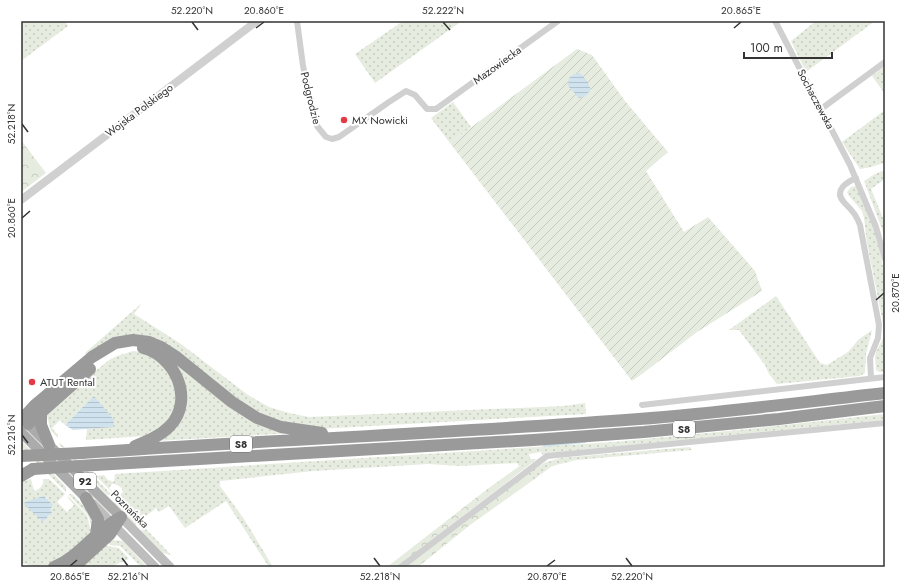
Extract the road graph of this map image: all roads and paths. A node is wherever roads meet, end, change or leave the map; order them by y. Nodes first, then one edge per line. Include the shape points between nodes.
1 (257, 21) edge
2 (297, 21) edge
3 (560, 21) edge
4 (775, 21) edge
5 (885, 62) edge
6 (436, 109) joint
7 (821, 109) junction
8 (856, 178) junction
9 (21, 200) edge
10 (885, 259) edge
11 (885, 376) edge
12 (871, 378) junction
13 (885, 393) edge
14 (642, 405) dead end
15 (885, 406) edge
16 (41, 412) junction
17 (22, 423) edge
18 (885, 423) edge
19 (355, 437) junction
20 (49, 445) junction
21 (127, 450) junction
22 (21, 456) edge
23 (27, 469) edge
24 (21, 476) edge
25 (86, 498) junction
26 (116, 522) junction
27 (96, 535) junction
28 (54, 567) edge
29 (74, 567) edge
30 (155, 567) edge
31 (170, 567) edge
32 (401, 567) edge

1 - 9 street, Wojska Polskiego
2 - 6 street, Podgrodzie via 312,108 317,126 326,137 339,137 406,91 415,95 427,109
3 - 6 street, Mazowiecka
4 - 7 street, Sochaczewska
5 - 7 street
7 - 8 street, Sochaczewska
8 - 10 street, Sochaczewska via 876,227
8 - 12 street via 843,186 840,196 853,211 860,225 879,325 878,338 870,358
11 - 12 street
12 - 14 street
13 - 19 highway, S8 via 642,419
15 - 23 highway, S8, bridge via 779,419 530,441
16 - 17 highway
16 - 20 highway via 40,425
16 - 21 highway via 110,354 134,347 152,350 174,371 180,386 180,406 171,425 162,434
17 - 19 highway via 38,402 92,357 115,343 133,340 162,347 232,402 257,418 292,429
17 - 20 main road, Poznańska / 92
17 - 25 main road, Poznańska / 92
18 - 32 street via 547,456
19 - 21 highway, S8
20 - 26 main road, Poznańska / 92
21 - 22 highway, S8, bridge
23 - 24 highway
25 - 26 main road, Poznańska
25 - 27 highway via 98,519
26 - 27 highway
26 - 29 highway via 110,534
26 - 30 main road, Poznańska
26 - 31 main road, Poznańska
27 - 28 highway via 72,558

